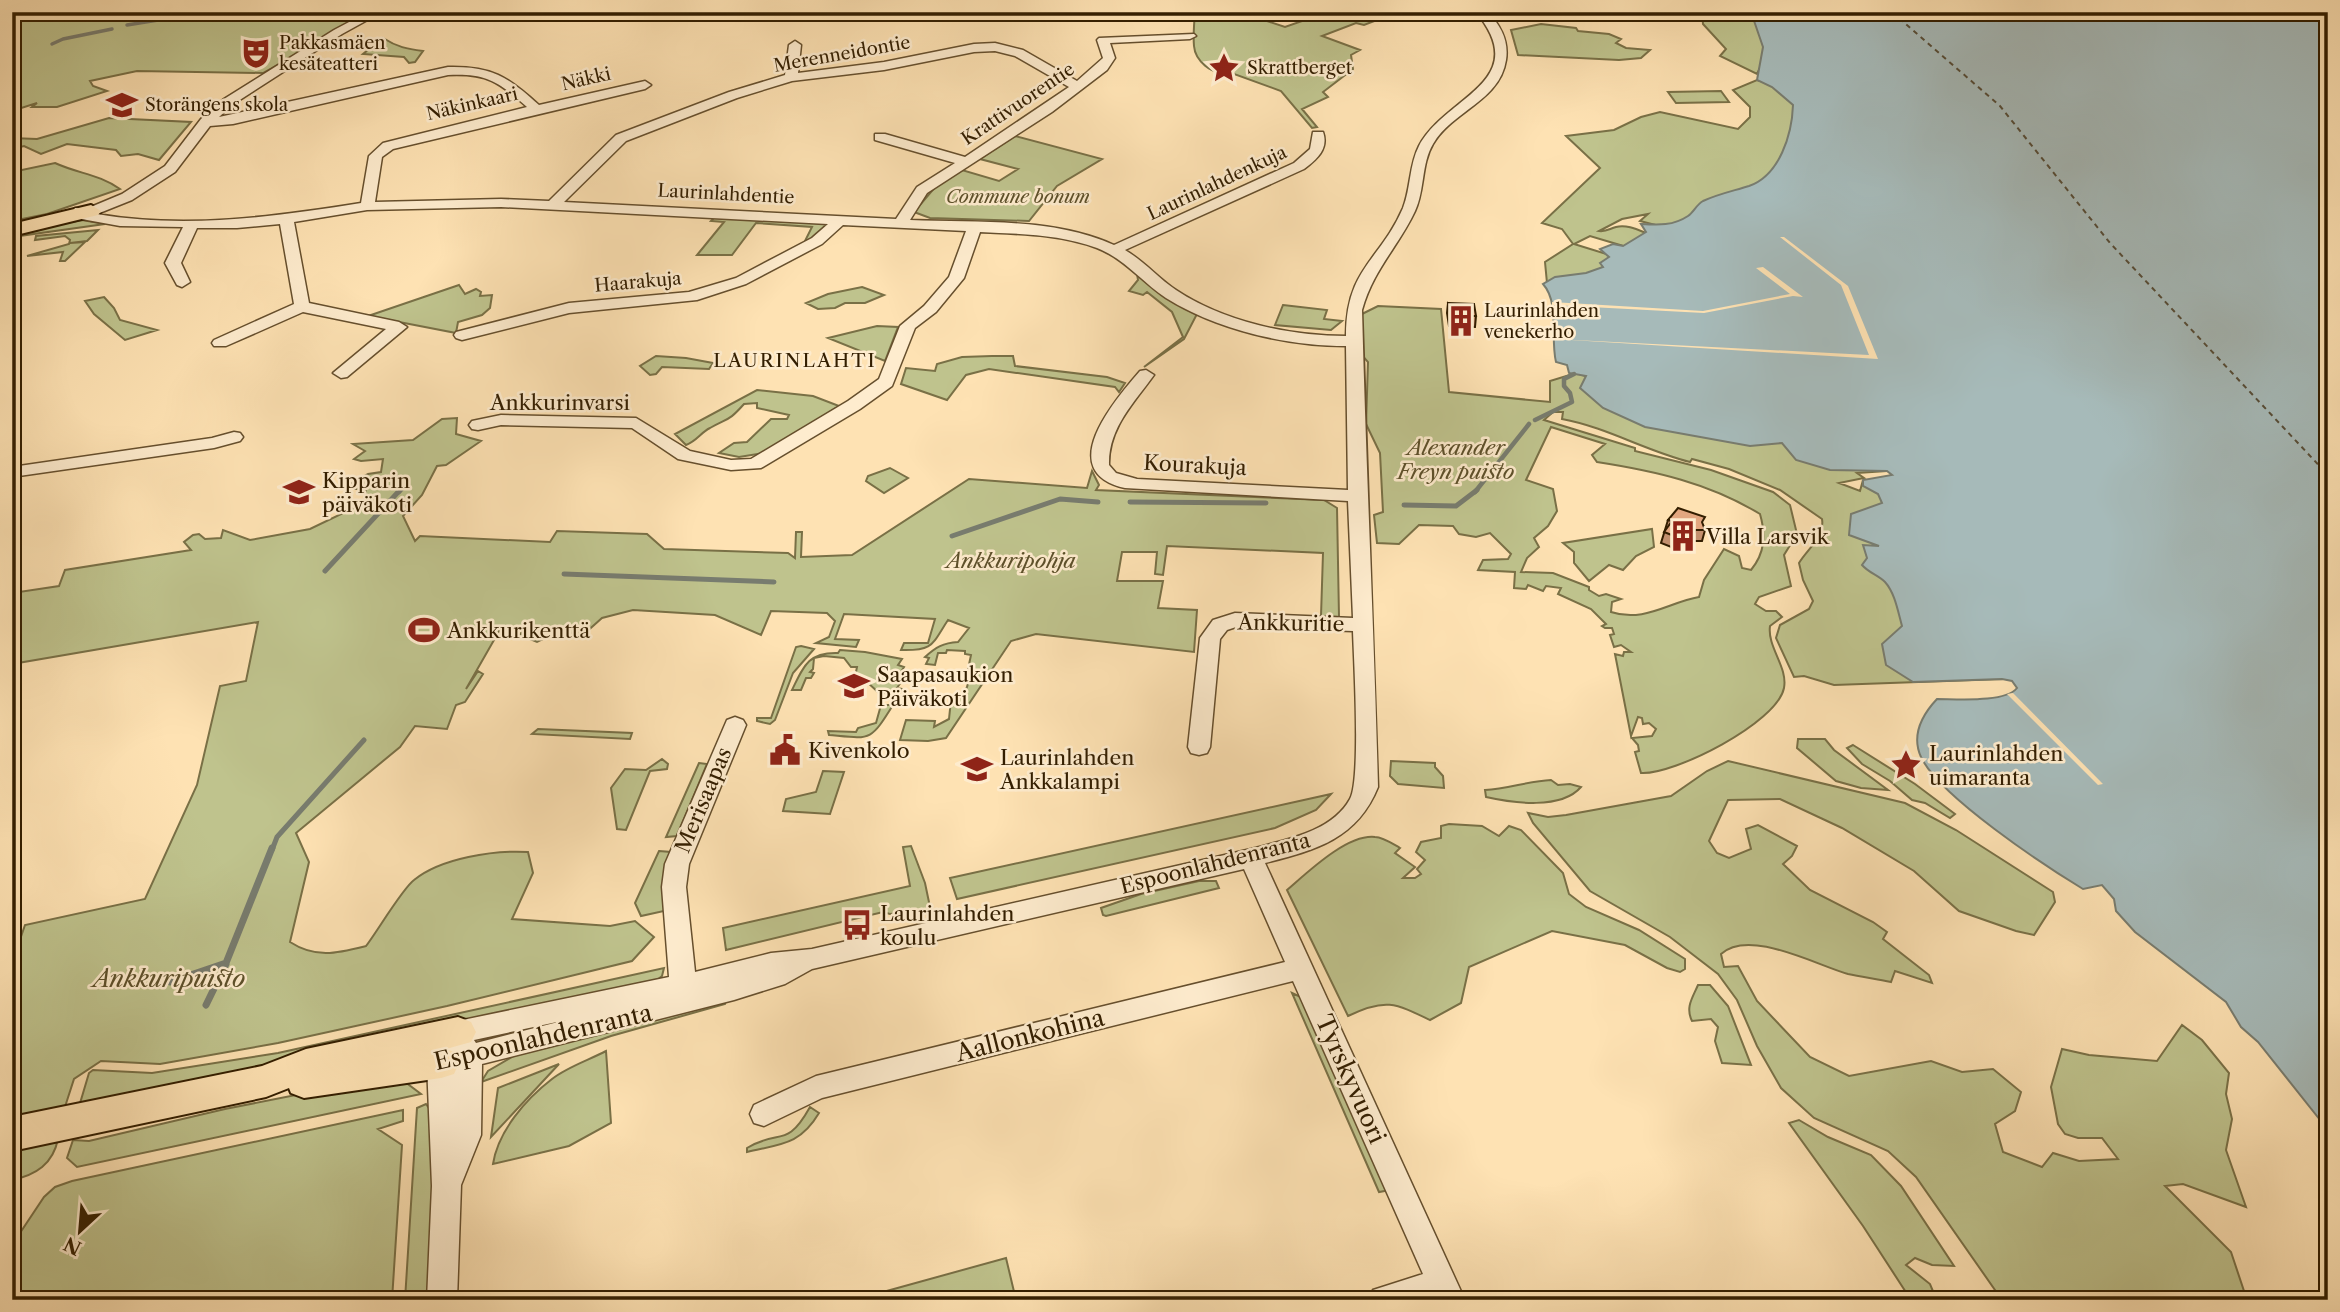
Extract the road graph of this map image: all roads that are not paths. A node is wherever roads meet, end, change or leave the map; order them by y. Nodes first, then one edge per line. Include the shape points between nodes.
1 (377, 12) edge
2 (1481, 12) edge
3 (1190, 36) dead end
4 (795, 45) dead end
5 (791, 77) junction
6 (645, 85) dead end
7 (1078, 87) junction
8 (536, 109) junction
9 (205, 122) junction
10 (1318, 135) dead end
11 (880, 137) dead end
12 (965, 161) junction
13 (554, 204) junction
14 (366, 206) junction
15 (84, 212) junction
16 (286, 219) junction
17 (840, 219) junction
18 (901, 222) junction
19 (192, 224) junction
20 (975, 226) junction
21 (12, 230) edge
22 (1115, 250) junction
23 (182, 282) dead end
24 (302, 306) junction
25 (462, 335) dead end
26 (1354, 341) junction
27 (220, 342) dead end
28 (341, 373) dead end
29 (1146, 375) dead end
30 (478, 425) dead end
31 (234, 437) dead end
32 (12, 472) edge
33 (1356, 496) junction
34 (1363, 625) junction
35 (735, 724) dead end
36 (1199, 747) dead end
37 (1251, 858) junction
38 (1301, 969) junction
39 (684, 993) junction
40 (456, 1051) junction
41 (764, 1114) dead end
42 (12, 1134) edge
43 (1446, 1291) edge
44 (442, 1300) edge
45 (1384, 1300) edge

1 - 9 street via 228,102
2 - 26 street, Espoonlahdenranta via 1502,44 1498,73 1485,90 1440,125 1424,148 1409,211 1363,281 1354,310
3 - 7 street, Krattivuorentie via 1103,40 1109,58
4 - 5 street
5 - 7 street, Merenneidontie via 995,47 1019,53
5 - 13 street, Merenneidontie via 621,138
6 - 8 street, Näkki
7 - 12 street, Krattivuorentie
8 - 9 street, Näkinkaari via 499,76 471,70
8 - 14 street, Näkinkaari via 388,146 376,156
9 - 15 street via 179,160 127,197
10 - 22 street, Laurinlahdenkuja via 1316,151 1296,167
11 - 12 street
12 - 18 street, Krattivuorentie via 922,190
13 - 14 street, Laurinlahdentie
13 - 17 street, Laurinlahdentie
14 - 16 street, Laurinlahdentie
15 - 19 street, Laurinlahdentie via 113,221
15 - 21 main road
16 - 19 street, Laurinlahdentie
16 - 24 street
17 - 18 street, Laurinlahdentie
17 - 25 street, Haarakuja via 827,234 726,288 682,299 569,308
18 - 20 street, Laurinlahdentie
19 - 23 street via 173,263
20 - 22 street, Laurinlahdentie via 1055,233
20 - 30 street, Ankkurinvarsi via 956,278 933,306 908,326 886,382 755,464 731,465 684,455 636,423 502,420
22 - 26 street, Laurinlahdentie via 1172,295 1206,313 1331,343
24 - 27 street
24 - 28 street via 399,327
26 - 33 street, Espoonlahdenranta
29 - 33 street, Kourakuja via 1108,429 1100,464 1116,481
31 - 32 street
33 - 34 street, Espoonlahdenranta
34 - 36 street, Ankkuritie via 1235,620 1220,625 1210,638
34 - 37 street, Espoonlahdenranta via 1365,795 1358,808 1324,834
35 - 39 street, Merisaapas via 677,864 674,887
37 - 38 street, Tyrskyvuori
37 - 39 street, Espoonlahdenranta via 812,959 776,977
38 - 41 street, Aallonkohina via 816,1088
38 - 43 street, Tyrskyvuori
39 - 40 street, Espoonlahdenranta
40 - 42 main road, Espoonlahdenranta via 302,1082 266,1081
40 - 44 street
43 - 45 street

